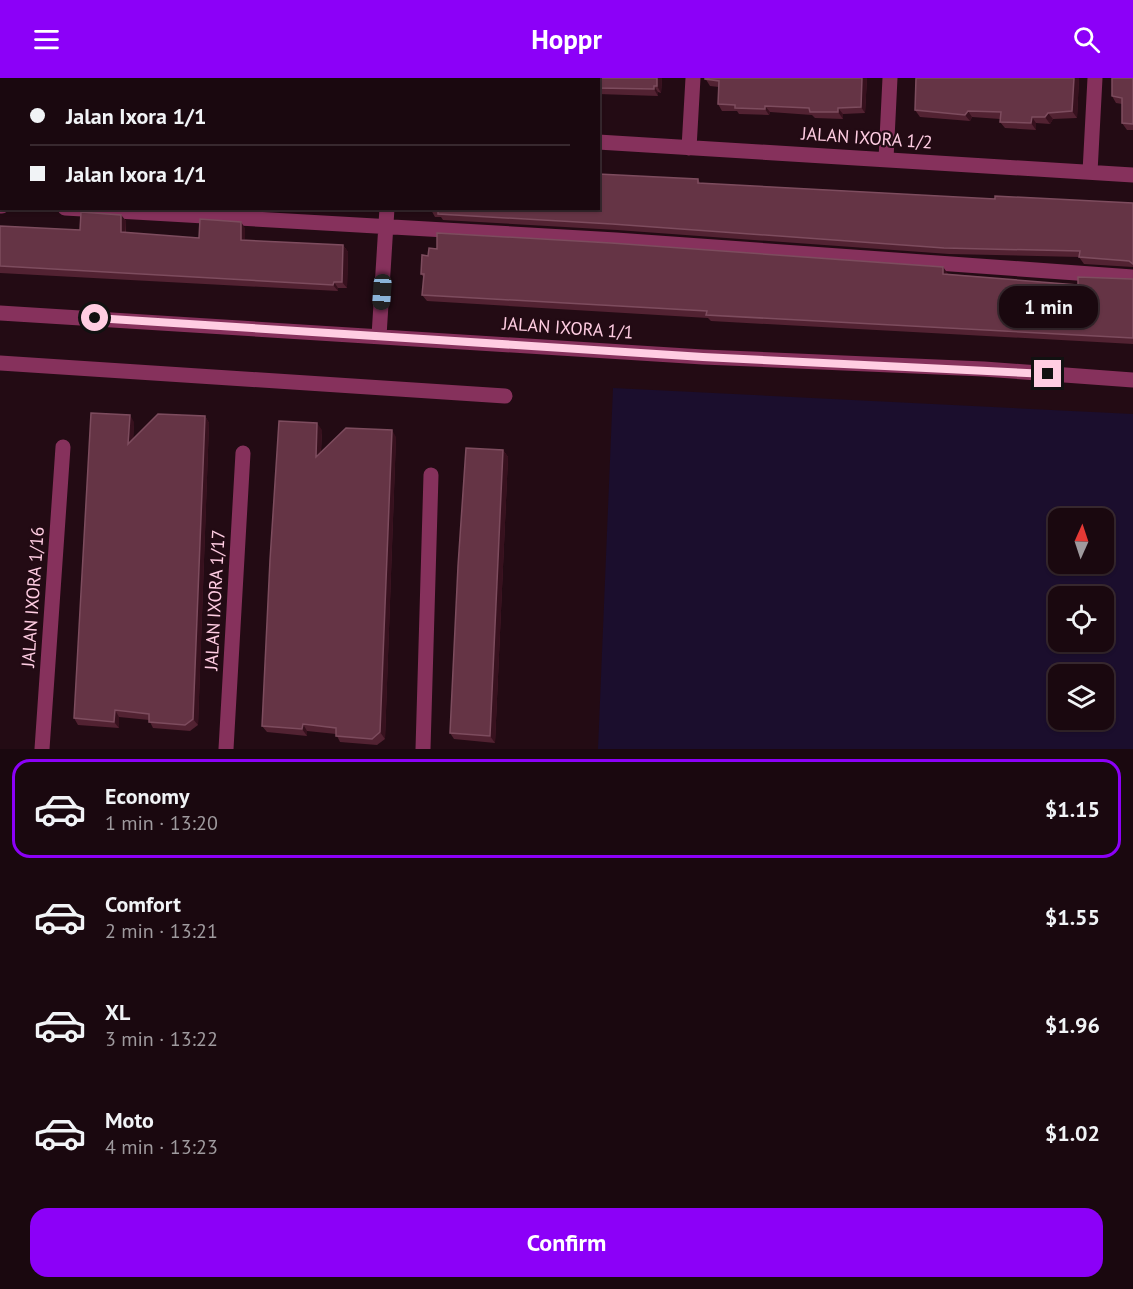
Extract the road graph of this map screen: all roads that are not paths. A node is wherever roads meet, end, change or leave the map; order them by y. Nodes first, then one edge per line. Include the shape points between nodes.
1 (693, 78) edge
2 (890, 78) edge
3 (1095, 78) edge
4 (600, 142) edge
5 (689, 148) junction
6 (886, 159) junction
7 (1090, 172) junction
8 (1133, 175) edge
9 (101, 210) edge
10 (387, 210) edge
11 (386, 226) junction
12 (1133, 277) edge
13 (0, 313) edge
14 (379, 336) junction
15 (0, 363) edge
16 (1133, 380) edge
17 (505, 396) dead end
18 (63, 447) dead end
19 (243, 453) dead end
20 (431, 475) dead end
21 (42, 749) edge
22 (226, 749) edge
23 (423, 749) edge

1 - 5 street
2 - 6 street
3 - 7 street
4 - 5 street, JALAN IXORA 1/2
5 - 6 street, JALAN IXORA 1/2
6 - 7 street, JALAN IXORA 1/2
7 - 8 street, JALAN IXORA 1/2
9 - 11 street
10 - 11 street
11 - 12 street
11 - 14 street
13 - 14 street, JALAN IXORA 1/1
14 - 16 street, JALAN IXORA 1/1
15 - 17 street
18 - 21 street, JALAN IXORA 1/16
19 - 22 street, JALAN IXORA 1/17
20 - 23 street

